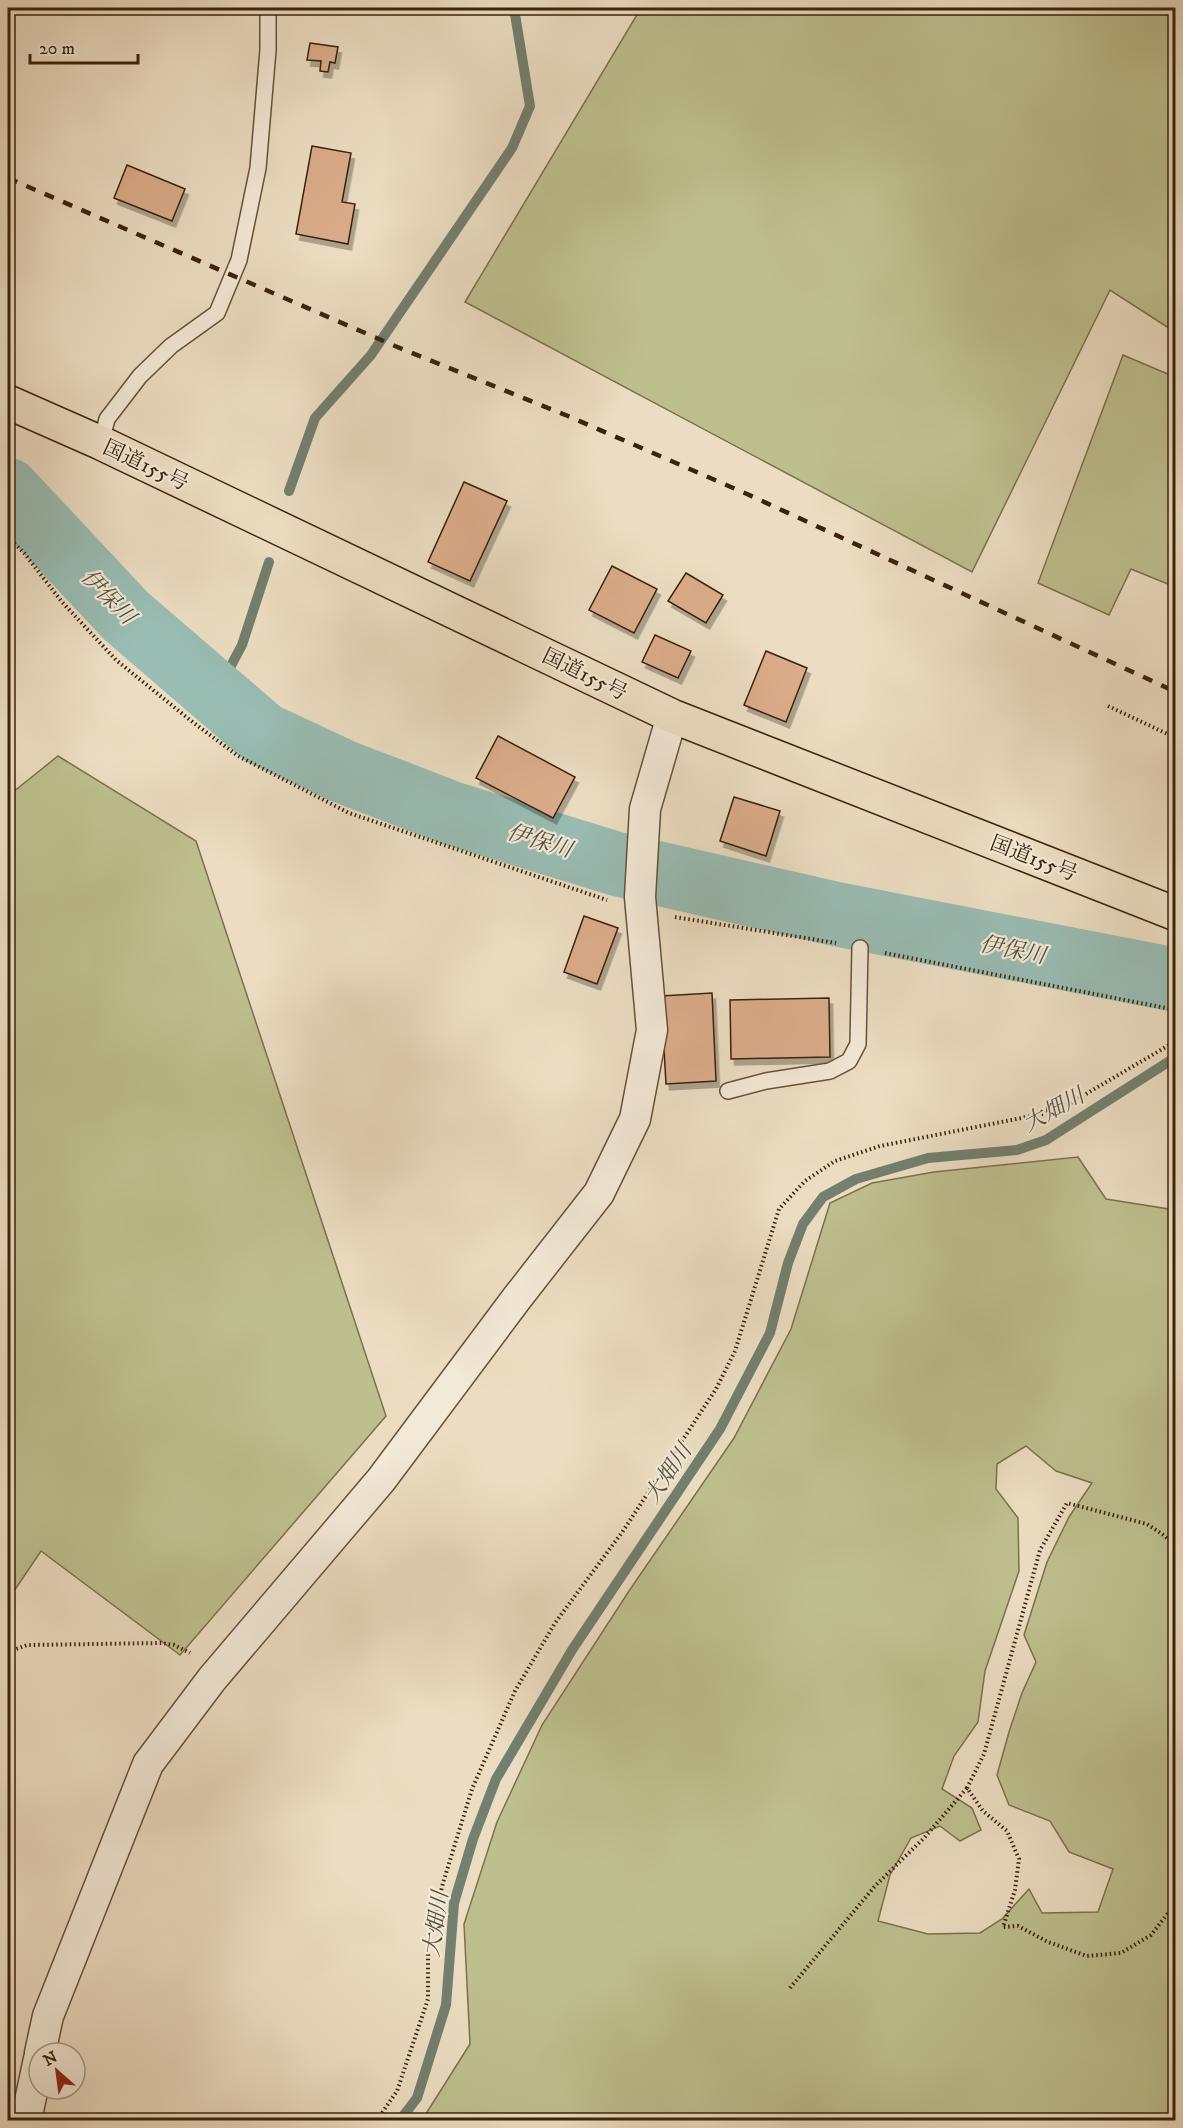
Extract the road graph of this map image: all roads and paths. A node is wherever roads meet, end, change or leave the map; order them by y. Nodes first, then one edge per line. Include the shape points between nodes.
1 (268, 8) edge
2 (8, 402) edge
3 (101, 443) junction
4 (8, 537) edge
5 (1108, 706) dead end
6 (672, 716) junction
7 (1176, 738) edge
8 (640, 904) junction
9 (1176, 914) edge
10 (860, 948) junction
11 (1176, 1010) edge
12 (1176, 1041) edge
13 (728, 1091) dead end
14 (1176, 1548) edge
15 (8, 1652) edge
16 (219, 1671) junction
17 (967, 1788) junction
18 (1176, 1904) edge
19 (790, 1988) dead end
20 (43, 2041) edge
21 (30, 2101) edge
22 (26, 2121) edge
23 (377, 2121) edge

1 - 3 lane via 258,168 239,260 217,313 171,346 140,376 107,419
2 - 3 highway, 国道155号
3 - 6 highway, 国道155号
4 - 8 path via 116,660 238,756 349,813
5 - 7 path
6 - 8 street via 645,809
6 - 9 highway, 国道155号
8 - 10 path
8 - 16 street via 652,1030 634,1119 599,1193 381,1480
10 - 11 path
10 - 13 lane via 858,1044 849,1061 830,1071
12 - 23 path via 1057,1110 880,1146 835,1161 805,1181 779,1209 735,1351 716,1389 623,1531 555,1623 515,1690 472,1790 443,1883 428,1944 428,1999 396,2091
14 - 17 path via 1147,1524 1067,1503 1040,1550 984,1754
15 - 16 path via 27,1645 162,1643 174,1645
16 - 20 street via 148,1764 48,2016
17 - 18 path via 983,1810 1007,1831 1019,1859 1015,1890 1003,1928 1018,1926 1087,1956 1121,1953 1151,1935
17 - 19 path via 875,1886
21 - 22 street

